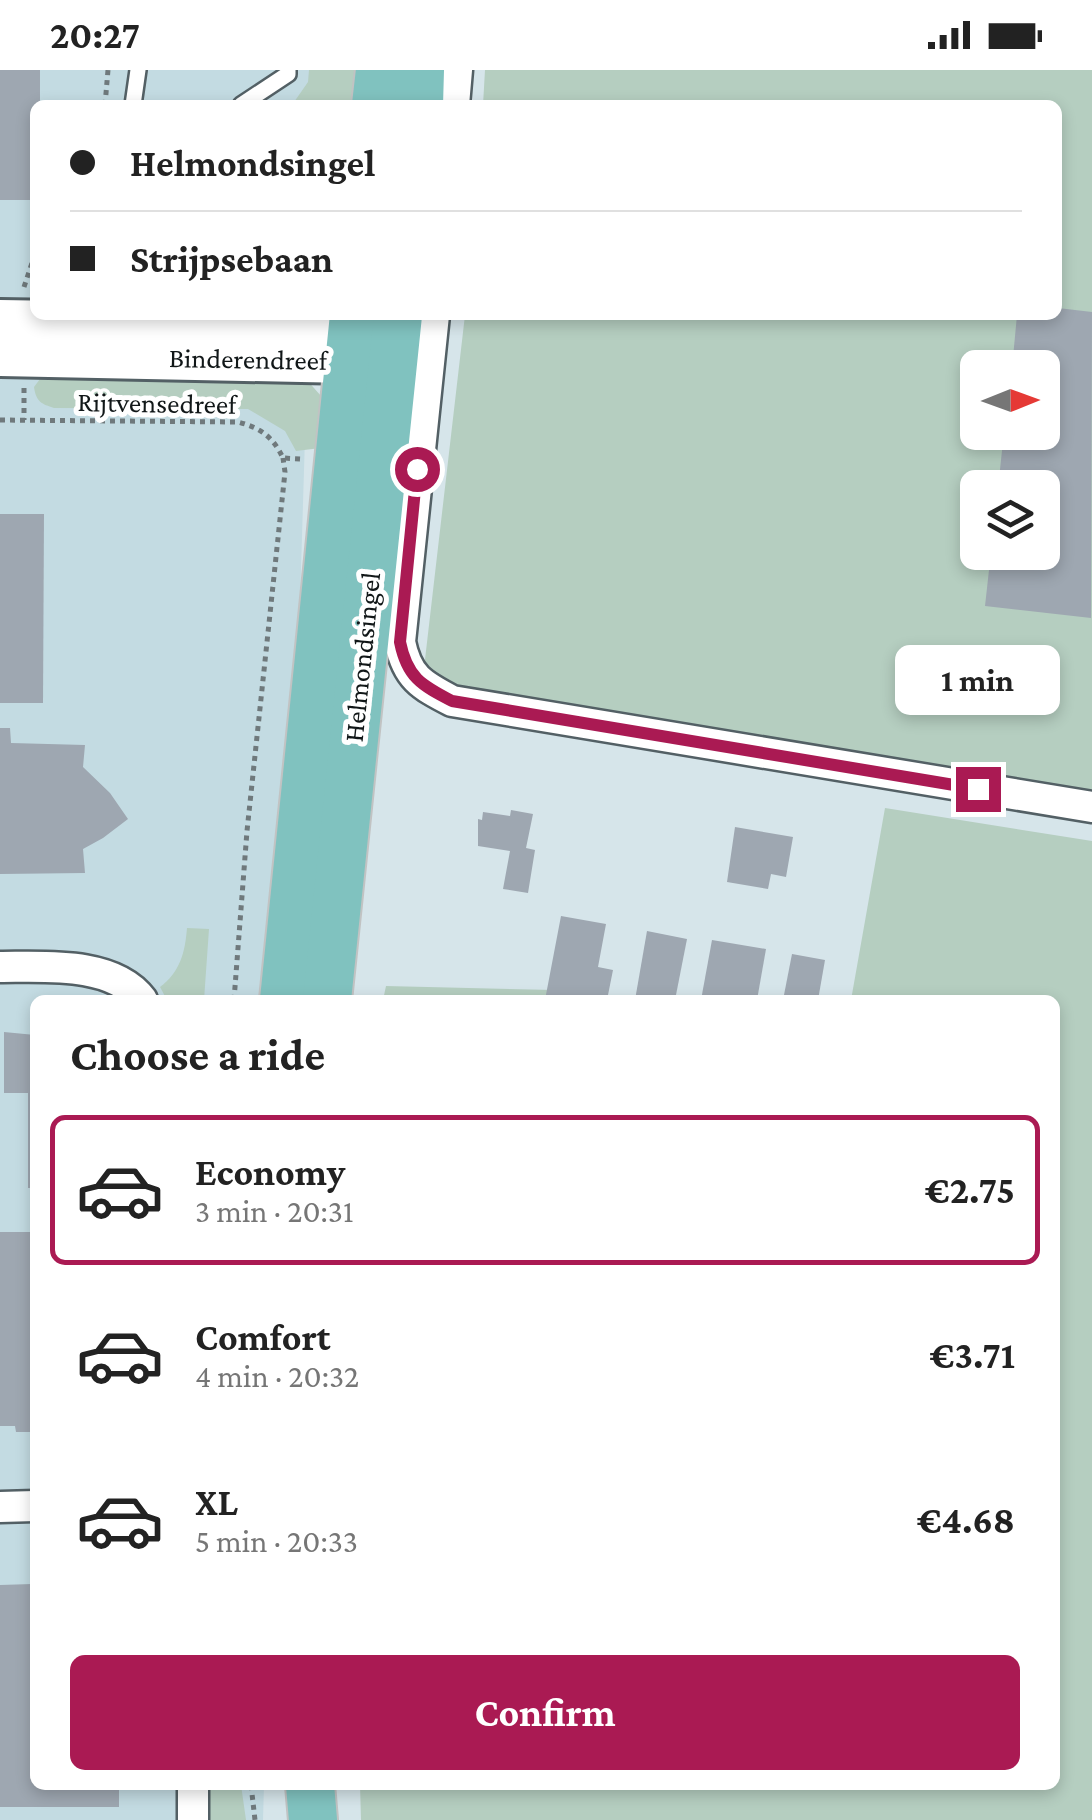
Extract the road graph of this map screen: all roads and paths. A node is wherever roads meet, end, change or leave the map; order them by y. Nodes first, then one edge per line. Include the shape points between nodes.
1 (108, 70) edge
2 (138, 70) edge
3 (288, 70) edge
4 (380, 70) edge
5 (420, 70) edge
6 (457, 70) edge
7 (105, 100) edge
8 (134, 100) edge
9 (249, 100) edge
10 (377, 100) edge
11 (419, 100) edge
12 (454, 100) edge
13 (433, 320) edge
14 (0, 321) edge
15 (117, 331) edge
16 (396, 331) edge
17 (352, 334) edge
18 (0, 355) edge
19 (0, 420) edge
20 (283, 458) junction
21 (338, 462) junction
22 (1092, 808) edge
23 (0, 967) edge
24 (138, 995) edge
25 (234, 995) edge
26 (285, 995) edge
27 (328, 995) edge
28 (30, 1506) edge
29 (0, 1507) edge
30 (193, 1790) edge
31 (251, 1790) edge
32 (310, 1790) edge
33 (193, 1820) edge
34 (254, 1820) edge
35 (313, 1820) edge

1 - 7 path
2 - 8 lane
3 - 9 lane
4 - 10 main road
5 - 11 main road
6 - 12 street
13 - 22 street, Helmondsingel via 400,642 404,663 421,686 452,701
14 - 15 main road, Binderendreef
15 - 17 main road, Binderendreef
15 - 18 main road, Binderendreef
16 - 17 main road, Binderendreef
16 - 27 main road, Helmondsingel
17 - 21 main road, Helmondsingel
19 - 20 path, Rijtvensedreef via 238,422 258,427
20 - 21 path
20 - 25 path
21 - 26 main road, Helmondsingel
23 - 24 street via 97,972
28 - 29 street
30 - 33 street
31 - 34 path
32 - 35 main road

